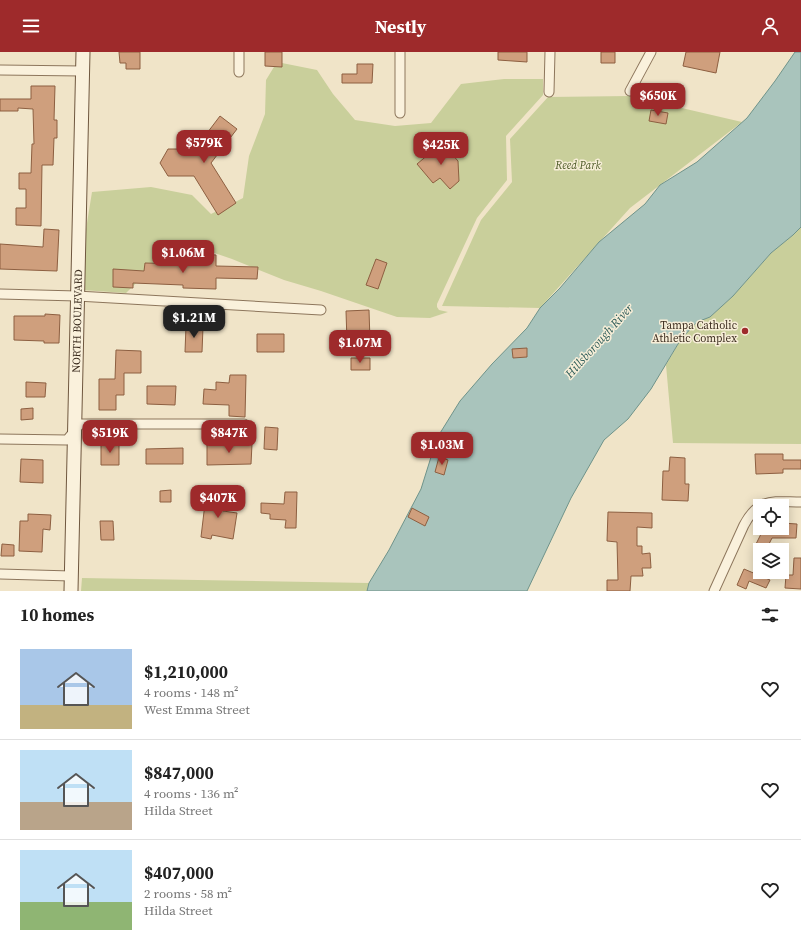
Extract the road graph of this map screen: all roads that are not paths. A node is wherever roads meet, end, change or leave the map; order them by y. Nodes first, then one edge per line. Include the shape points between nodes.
1 (83, 52) edge
2 (239, 52) edge
3 (400, 52) edge
4 (550, 52) edge
5 (651, 52) edge
6 (0, 70) edge
7 (82, 71) junction
8 (239, 72) dead end
9 (630, 91) dead end
10 (548, 92) dead end
11 (400, 113) dead end
12 (0, 294) edge
13 (77, 296) junction
14 (321, 310) dead end
15 (244, 424) dead end
16 (74, 431) junction
17 (0, 439) edge
18 (801, 502) edge
19 (0, 574) edge
20 (71, 576) junction
21 (71, 591) edge
22 (714, 591) edge

1 - 7 street, NORTH BOULEVARD
2 - 8 street
3 - 11 street
4 - 10 street
5 - 9 street
6 - 7 street
7 - 13 street, NORTH BOULEVARD
12 - 13 street
13 - 14 street
13 - 16 street, NORTH BOULEVARD
15 - 16 street via 80,424
16 - 17 street via 67,440
16 - 20 street, NORTH BOULEVARD
18 - 22 street via 770,502 763,504 749,516
19 - 20 street
20 - 21 street, NORTH BOULEVARD

